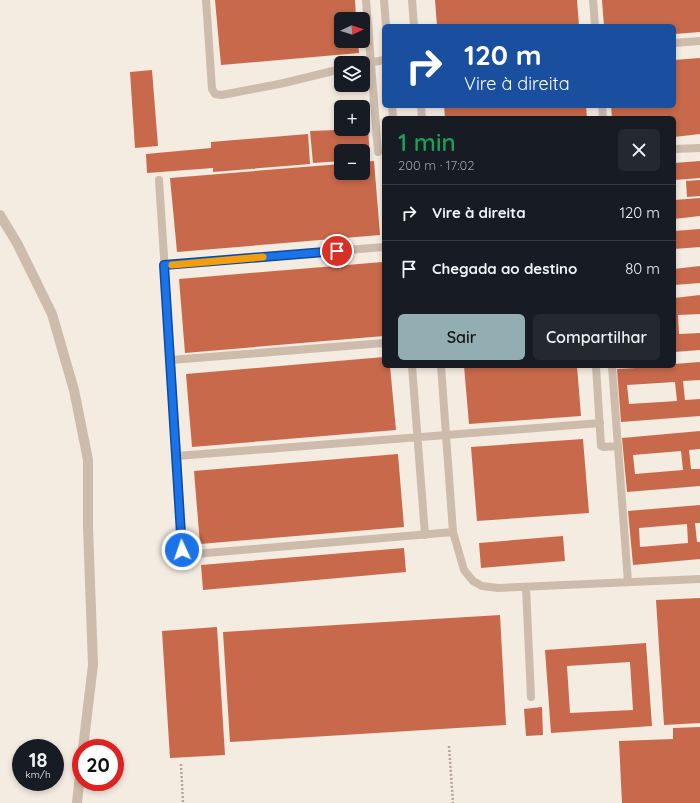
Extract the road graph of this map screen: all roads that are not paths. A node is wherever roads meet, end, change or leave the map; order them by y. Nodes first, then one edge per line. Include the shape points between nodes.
1 (206, 0) edge
2 (366, 0) edge
3 (384, 0) edge
4 (412, 0) edge
5 (593, 0) edge
6 (386, 24) edge
7 (414, 24) edge
8 (595, 24) edge
9 (700, 41) edge
10 (676, 43) edge
11 (367, 56) edge
12 (382, 60) edge
13 (370, 62) edge
14 (334, 71) edge
15 (370, 87) edge
16 (700, 148) edge
17 (676, 149) edge
18 (378, 152) dead end
19 (159, 180) dead end
20 (0, 216) edge
21 (382, 247) edge
22 (164, 265) junction
23 (382, 343) edge
24 (171, 360) junction
25 (412, 368) edge
26 (441, 368) edge
27 (596, 368) edge
28 (612, 368) edge
29 (600, 423) junction
30 (446, 435) junction
31 (418, 437) junction
32 (618, 446) junction
33 (177, 456) junction
34 (453, 532) junction
35 (425, 535) junction
36 (700, 579) edge
37 (628, 582) junction
38 (526, 587) junction
39 (531, 697) dead end
40 (84, 739) edge
41 (78, 791) edge
42 (77, 803) edge

1 - 14 lane via 212,89 215,94 222,95 269,86
2 - 11 lane
3 - 6 lane
4 - 7 lane
5 - 8 lane
9 - 10 lane
12 - 13 lane
15 - 18 lane
16 - 17 lane
19 - 22 lane
20 - 40 street via 17,243 52,314 74,390 88,460 93,665
21 - 22 lane
22 - 24 lane
23 - 24 lane
24 - 33 lane
25 - 31 lane
26 - 30 lane
27 - 29 lane
28 - 32 lane
29 - 30 lane
29 - 32 lane via 602,447
30 - 31 lane
30 - 34 lane
31 - 33 lane
31 - 35 lane
32 - 37 lane
33 - 35 lane via 184,555
34 - 35 lane
34 - 38 lane via 464,570 473,581 482,586 498,588
36 - 37 lane
37 - 38 lane
38 - 39 lane
41 - 42 street

